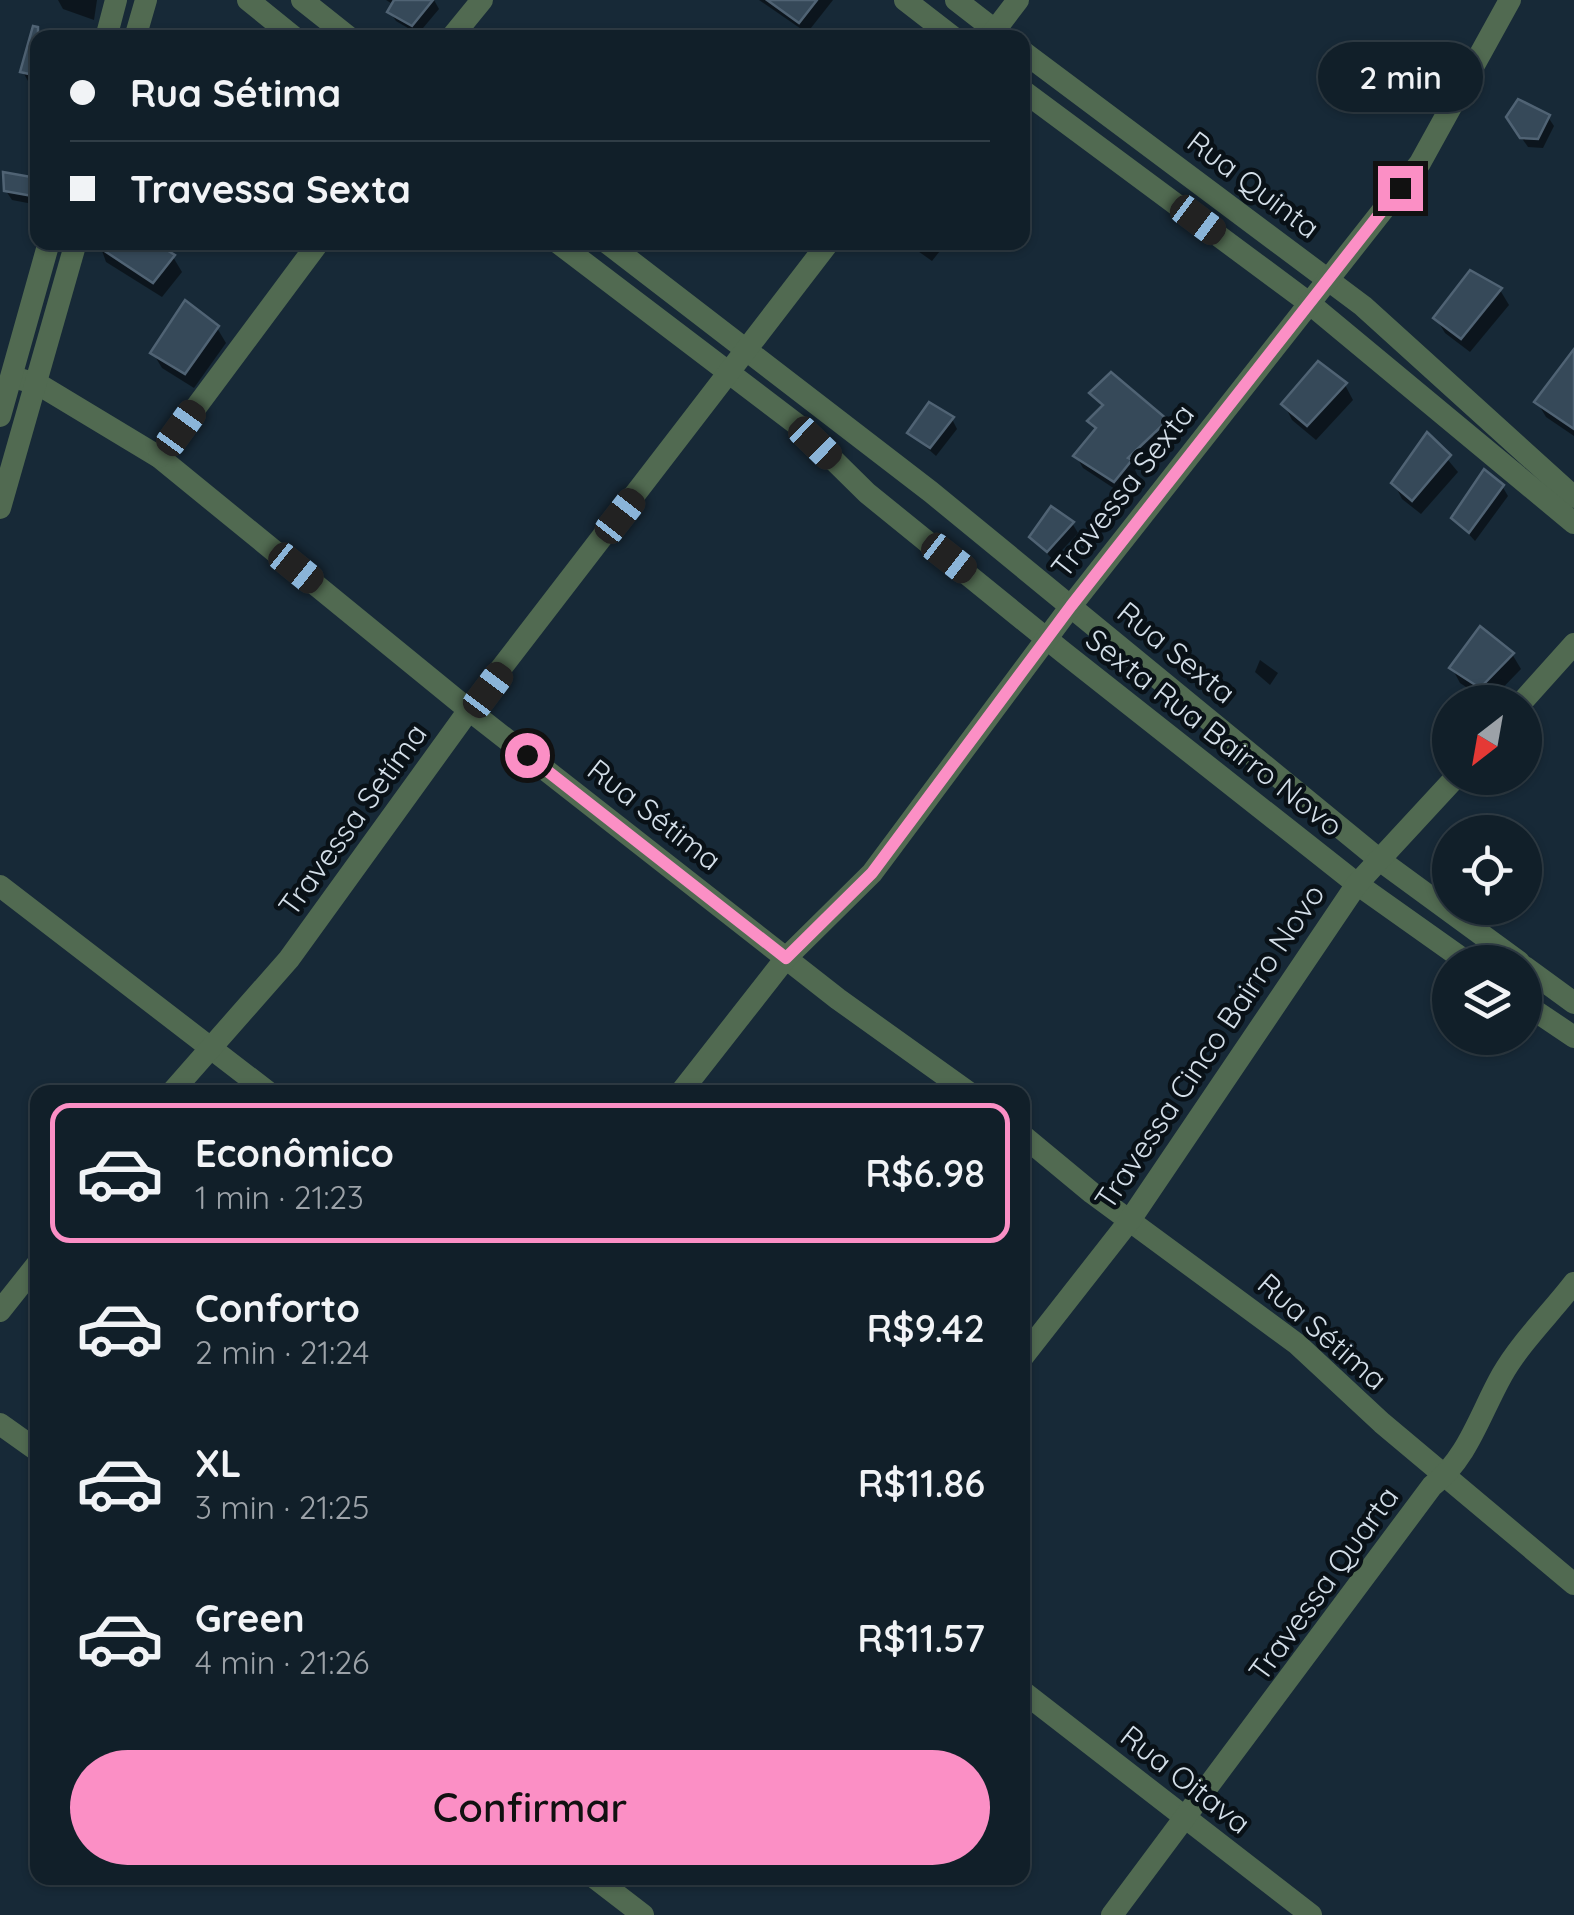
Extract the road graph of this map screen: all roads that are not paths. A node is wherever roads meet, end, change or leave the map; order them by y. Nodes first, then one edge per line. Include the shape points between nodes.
1 (116, 0) edge
2 (146, 0) edge
3 (248, 0) edge
4 (302, 0) edge
5 (482, 0) edge
6 (905, 0) edge
7 (956, 0) edge
8 (1018, 0) edge
9 (1510, 0) edge
10 (108, 30) edge
11 (137, 30) edge
12 (285, 30) edge
13 (340, 30) edge
14 (458, 30) edge
15 (944, 30) edge
16 (991, 30) edge
17 (1000, 30) edge
18 (1030, 56) edge
19 (1030, 96) edge
20 (46, 250) edge
21 (74, 250) edge
22 (313, 250) edge
23 (569, 250) edge
24 (615, 250) edge
25 (823, 250) edge
26 (1330, 281) junction
27 (1308, 303) junction
28 (10, 343) edge
29 (44, 356) junction
30 (738, 363) junction
31 (12, 377) junction
32 (38, 384) junction
33 (0, 416) edge
34 (159, 457) junction
35 (1574, 497) edge
36 (0, 508) edge
37 (1574, 523) edge
38 (1071, 606) junction
39 (1049, 641) junction
40 (1574, 644) edge
41 (1537, 685) edge
42 (469, 710) junction
43 (1440, 795) edge
44 (1381, 861) junction
45 (1357, 884) junction
46 (0, 886) edge
47 (1443, 945) edge
48 (1495, 945) edge
49 (786, 958) junction
50 (1542, 980) edge
51 (1574, 1003) edge
52 (1542, 1015) edge
53 (1574, 1037) edge
54 (210, 1046) junction
55 (178, 1085) edge
56 (259, 1085) edge
57 (686, 1085) edge
58 (958, 1085) edge
59 (1030, 1142) edge
60 (1130, 1220) junction
61 (30, 1273) edge
62 (1574, 1283) edge
63 (0, 1312) edge
64 (1030, 1348) edge
65 (0, 1424) edge
66 (30, 1445) edge
67 (1446, 1475) junction
68 (1574, 1584) edge
69 (1030, 1697) edge
70 (1186, 1819) junction
71 (611, 1885) edge
72 (643, 1915) edge
73 (1112, 1915) edge
74 (1310, 1915) edge

1 - 10 street
2 - 11 street
3 - 12 street
4 - 13 street
5 - 14 street
6 - 15 street
7 - 16 street
8 - 17 street
9 - 26 street, Travessa Sexta via 1420,163
18 - 26 street, Rua Quinta
19 - 27 street, Rua Quinta
20 - 28 street
21 - 29 street
22 - 34 street
23 - 30 street, Sexta Rua Bairro Novo
24 - 30 street, Rua Sexta
25 - 30 street, Travessa Setíma
26 - 27 street, Travessa Sexta
26 - 35 street, Rua Quinta
27 - 37 street, Rua Quinta
27 - 38 street, Travessa Sexta
28 - 29 street
28 - 31 street
29 - 32 street
30 - 38 street, Rua Sexta
30 - 39 street, Sexta Rua Bairro Novo via 867,493
30 - 42 street, Travessa Setíma
31 - 32 street, Rua Sétima
31 - 33 street
32 - 34 street, Rua Sétima
32 - 36 street
34 - 42 street, Rua Sétima
38 - 39 street, Travessa Sexta
38 - 44 street, Rua Sexta
39 - 45 street, Sexta Rua Bairro Novo
39 - 49 street, Travessa Sexta via 872,873
40 - 41 street
42 - 49 street, Rua Sétima
42 - 54 street, Travessa Setíma via 289,959
43 - 44 street, Travessa Cinco Bairro Novo
44 - 45 street, Travessa Cinco Bairro Novo
44 - 48 street, Rua Sexta
45 - 47 street, Sexta Rua Bairro Novo
45 - 60 street, Travessa Cinco Bairro Novo
46 - 54 street
49 - 57 street, Travessa Sexta
49 - 58 street, Rua Sétima
50 - 51 street, Rua Sexta
52 - 53 street
54 - 55 street, Travessa Setíma
54 - 56 street
59 - 60 street, Rua Sétima
60 - 64 street, Travessa Cinco Bairro Novo
60 - 67 street, Rua Sétima via 1297,1344
61 - 63 street
62 - 67 street, Travessa Quarta via 1503,1373
65 - 66 street
67 - 68 street, Rua Sétima
67 - 70 street, Travessa Quarta
69 - 70 street, Rua Oitava
70 - 73 street, Travessa Quarta
70 - 74 street, Rua Oitava
71 - 72 street

